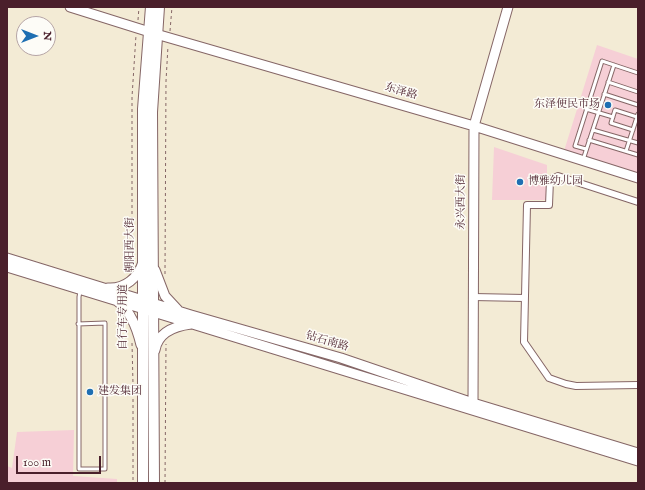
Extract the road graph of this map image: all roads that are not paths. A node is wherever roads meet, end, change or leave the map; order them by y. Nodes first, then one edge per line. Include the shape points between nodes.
1 (70, 7) edge
2 (151, 7) edge
3 (159, 7) edge
4 (508, 7) edge
5 (152, 33) junction
6 (614, 64) junction
7 (638, 73) edge
8 (608, 82) junction
9 (638, 92) edge
10 (604, 94) junction
11 (638, 105) edge
12 (586, 109) junction
13 (598, 113) junction
14 (638, 115) edge
15 (612, 117) junction
16 (636, 124) edge
17 (474, 126) junction
18 (592, 130) junction
19 (633, 130) junction
20 (589, 140) junction
21 (629, 141) junction
22 (638, 143) edge
23 (586, 149) junction
24 (626, 151) junction
25 (638, 155) edge
26 (583, 160) junction
27 (638, 178) edge
28 (638, 202) edge
29 (7, 258) edge
30 (148, 262) junction
31 (7, 266) edge
32 (103, 288) junction
33 (81, 289) junction
34 (110, 297) junction
35 (473, 297) junction
36 (525, 298) junction
37 (143, 304) junction
38 (154, 307) junction
39 (183, 313) junction
40 (195, 323) junction
41 (78, 324) junction
42 (149, 355) junction
43 (638, 385) edge
44 (105, 389) junction
45 (144, 389) junction
46 (473, 403) junction
47 (638, 454) edge
48 (638, 461) edge
49 (143, 483) edge
50 (154, 483) edge

1 - 5 main road, 东泽路
2 - 5 main road, 朝阳西大街
3 - 5 main road, 朝阳西大街
4 - 17 main road, 永兴西大街
5 - 17 main road, 东泽路
5 - 30 main road, 朝阳西大街 via 143,109
6 - 7 lane
6 - 8 lane
6 - 12 lane via 602,61
8 - 9 lane
8 - 10 lane
10 - 11 lane
10 - 13 lane
12 - 13 lane
12 - 23 lane via 575,146
13 - 15 lane
13 - 18 lane
14 - 15 lane via 614,110
14 - 16 lane
15 - 19 lane via 611,123
16 - 19 lane
17 - 26 main road, 东泽路
17 - 35 main road, 永兴西大街
18 - 20 lane
18 - 21 lane
19 - 21 lane
20 - 23 lane
20 - 24 lane
21 - 22 lane
21 - 24 lane
23 - 26 lane
24 - 25 lane
26 - 27 main road, 东泽路
28 - 36 street via 562,176 553,177 550,180 549,205 526,205
29 - 32 main road, 钻石南路
30 - 32 main road via 132,280 116,287
30 - 37 main road, 朝阳西大街
30 - 38 main road, 朝阳西大街
30 - 39 main road via 165,296
31 - 33 main road, 钻石南路
32 - 37 main road, 钻石南路
33 - 34 main road, 钻石南路
33 - 41 lane via 78,297
34 - 37 main road, 钻石南路
34 - 42 main road via 128,312
35 - 36 street
35 - 46 main road, 永兴西大街
36 - 43 street via 524,342 549,378 576,386
37 - 38 main road, 钻石南路
37 - 42 main road, 朝阳西大街
38 - 39 main road, 钻石南路
38 - 40 main road, 钻石南路
38 - 42 main road, 朝阳西大街
39 - 46 main road, 钻石南路 via 341,358
40 - 42 main road via 176,326 166,332
40 - 48 main road, 钻石南路
41 - 44 lane via 105,323
41 - 44 lane via 79,469 105,469
42 - 45 main road, 朝阳西大街
42 - 50 main road, 朝阳西大街
44 - 45 lane
45 - 49 main road, 朝阳西大街
46 - 47 main road, 钻石南路

